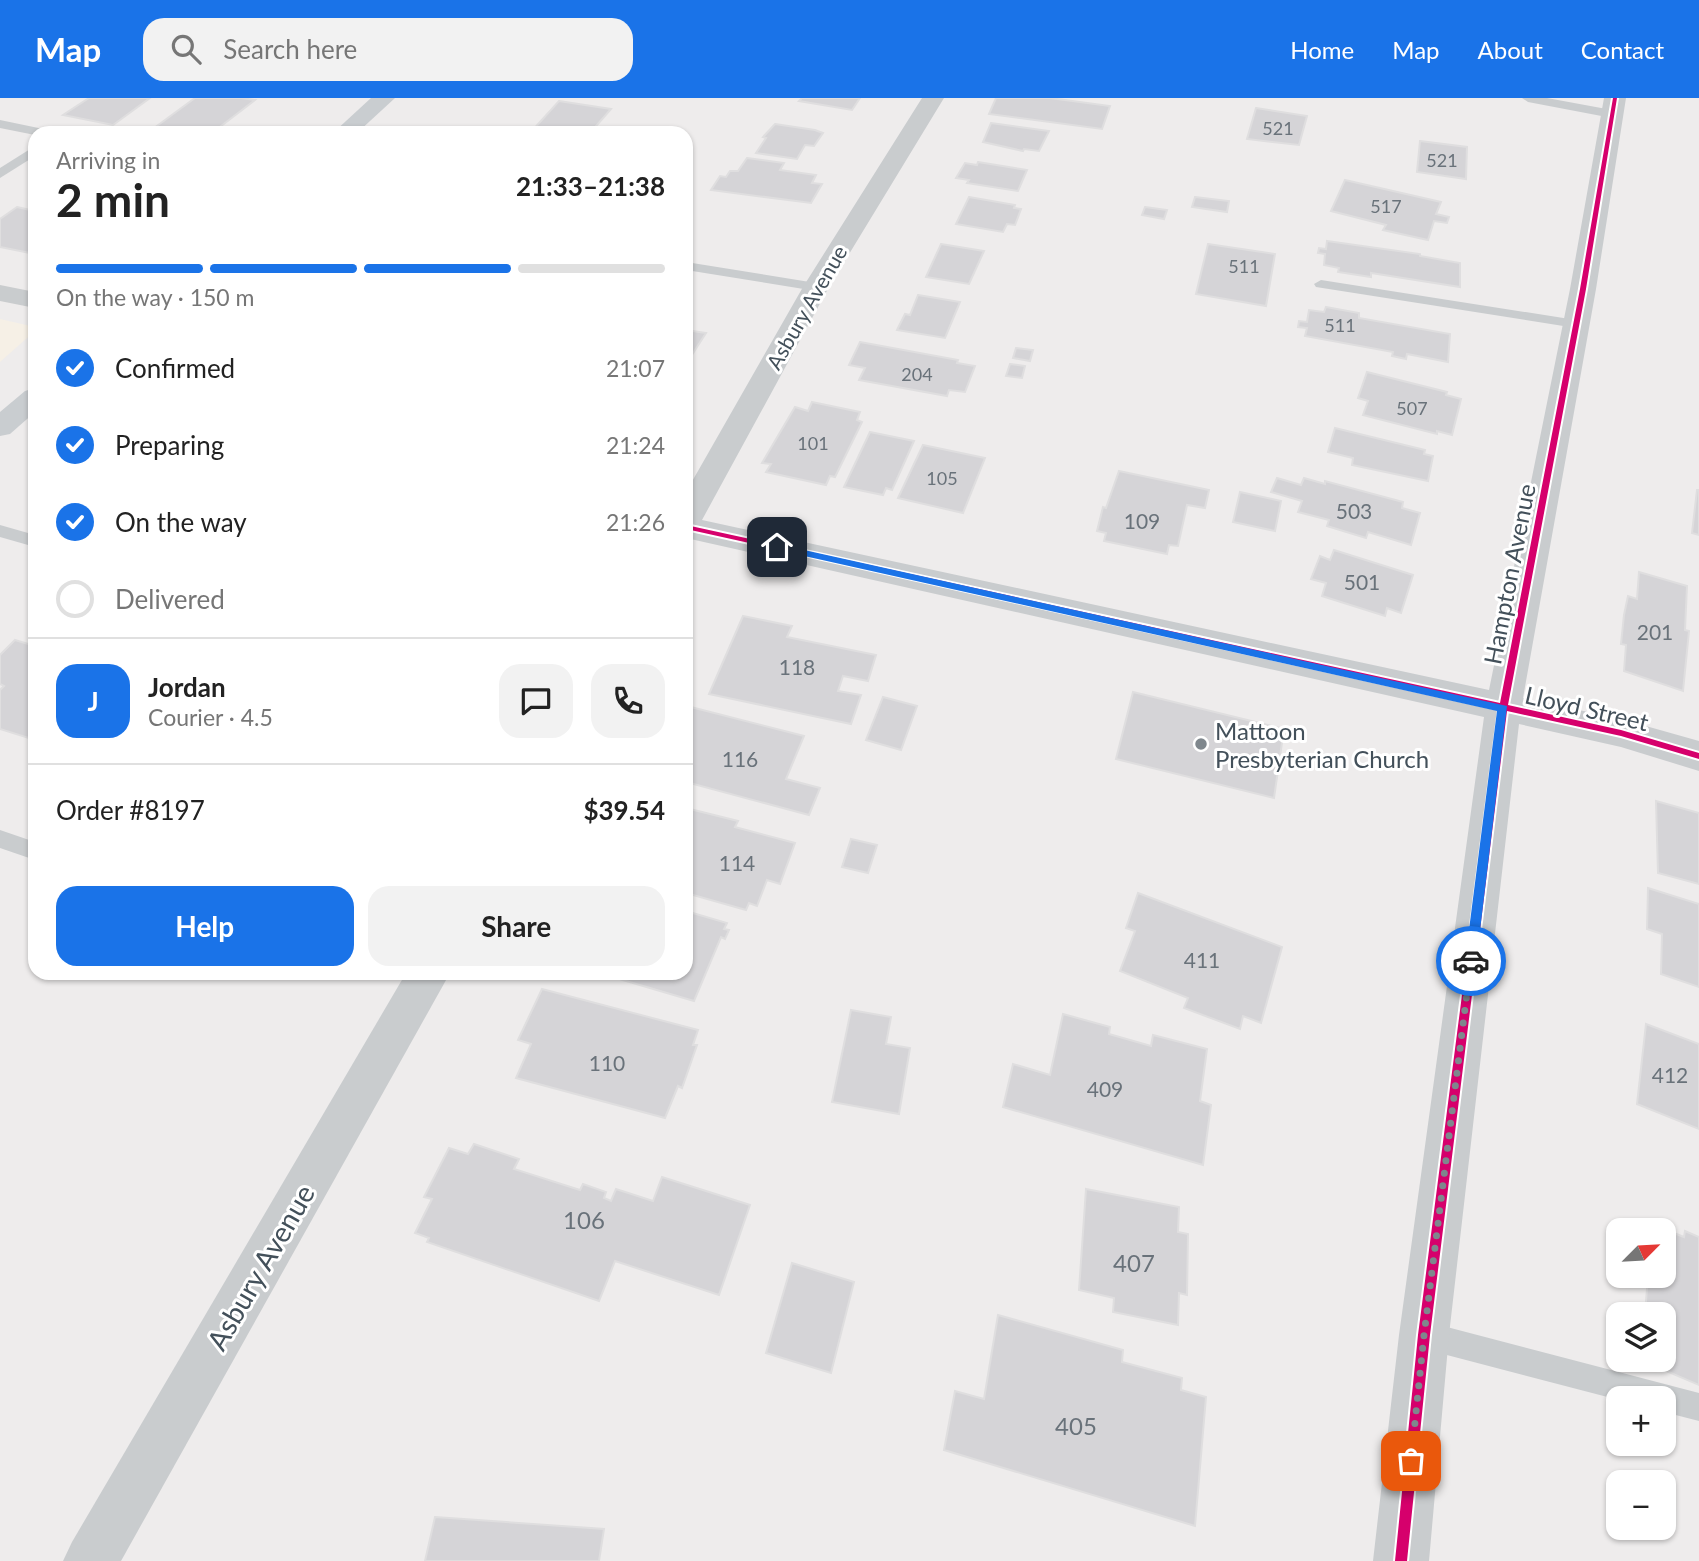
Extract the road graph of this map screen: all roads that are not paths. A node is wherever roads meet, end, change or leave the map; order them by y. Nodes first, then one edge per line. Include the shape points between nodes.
1 (384, 98) edge
2 (933, 98) edge
3 (1528, 98) edge
4 (1614, 106) edge
5 (0, 124) edge
6 (352, 126) edge
7 (28, 130) edge
8 (28, 155) edge
9 (0, 174) edge
10 (693, 267) edge
11 (1321, 284) dead end
12 (816, 287) junction
13 (0, 293) edge
14 (28, 299) edge
15 (1576, 324) junction
16 (28, 403) edge
17 (0, 427) edge
18 (693, 507) edge
19 (693, 529) edge
20 (0, 531) edge
21 (28, 539) edge
22 (1503, 708) junction
23 (1699, 756) edge
24 (0, 839) edge
25 (28, 849) edge
26 (425, 980) edge
27 (1424, 1335) junction
28 (1699, 1407) edge
29 (91, 1561) edge
30 (1401, 1561) edge

1 - 6 street
2 - 12 street, Asbury Avenue
3 - 4 lane
4 - 15 street, Hampton Avenue
5 - 7 lane
8 - 9 lane
10 - 12 lane
11 - 15 lane
12 - 18 street, Asbury Avenue
13 - 14 street
15 - 22 street, Hampton Avenue
16 - 17 street
19 - 22 street, Lloyd Street
20 - 21 lane
22 - 23 street, Lloyd Street via 1621,733
22 - 27 street, Hampton Avenue
24 - 25 lane
26 - 29 street, Asbury Avenue
27 - 28 lane
27 - 30 street, Hampton Avenue

